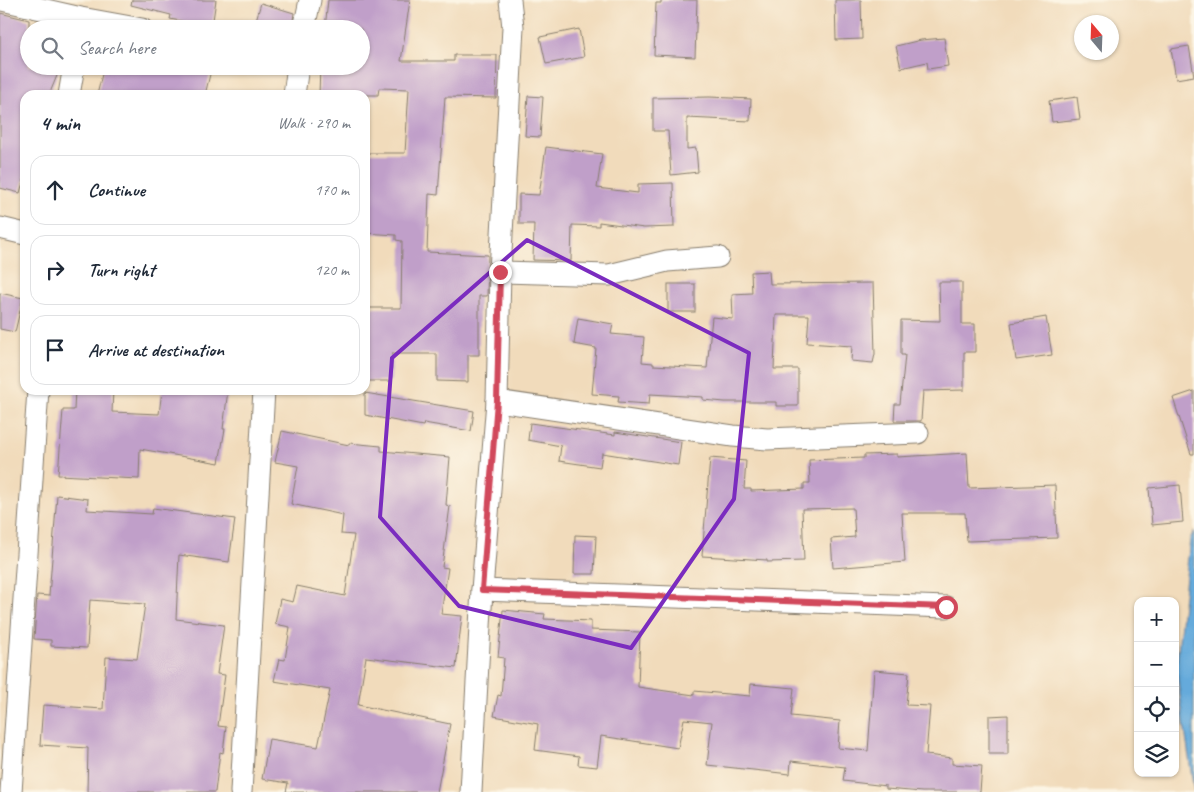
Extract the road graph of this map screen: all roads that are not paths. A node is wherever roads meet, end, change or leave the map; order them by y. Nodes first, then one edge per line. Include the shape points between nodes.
1 (2, 0) edge
2 (310, 0) edge
3 (510, 0) edge
4 (67, 20) edge
5 (306, 20) edge
6 (72, 75) edge
7 (297, 75) edge
8 (70, 90) edge
9 (295, 90) edge
10 (0, 228) edge
11 (20, 233) edge
12 (718, 256) dead end
13 (500, 272) junction
14 (38, 395) edge
15 (264, 395) edge
16 (497, 401) junction
17 (918, 433) dead end
18 (482, 590) junction
19 (946, 607) dead end
20 (11, 792) edge
21 (241, 792) edge
22 (471, 792) edge

1 - 4 street
2 - 5 street
3 - 13 street via 513,27
6 - 8 street
7 - 9 street
10 - 11 street
12 - 13 street via 667,260 609,275
13 - 16 street
14 - 20 street
15 - 21 street
16 - 17 street via 768,439
16 - 18 street
18 - 19 street
18 - 22 street

